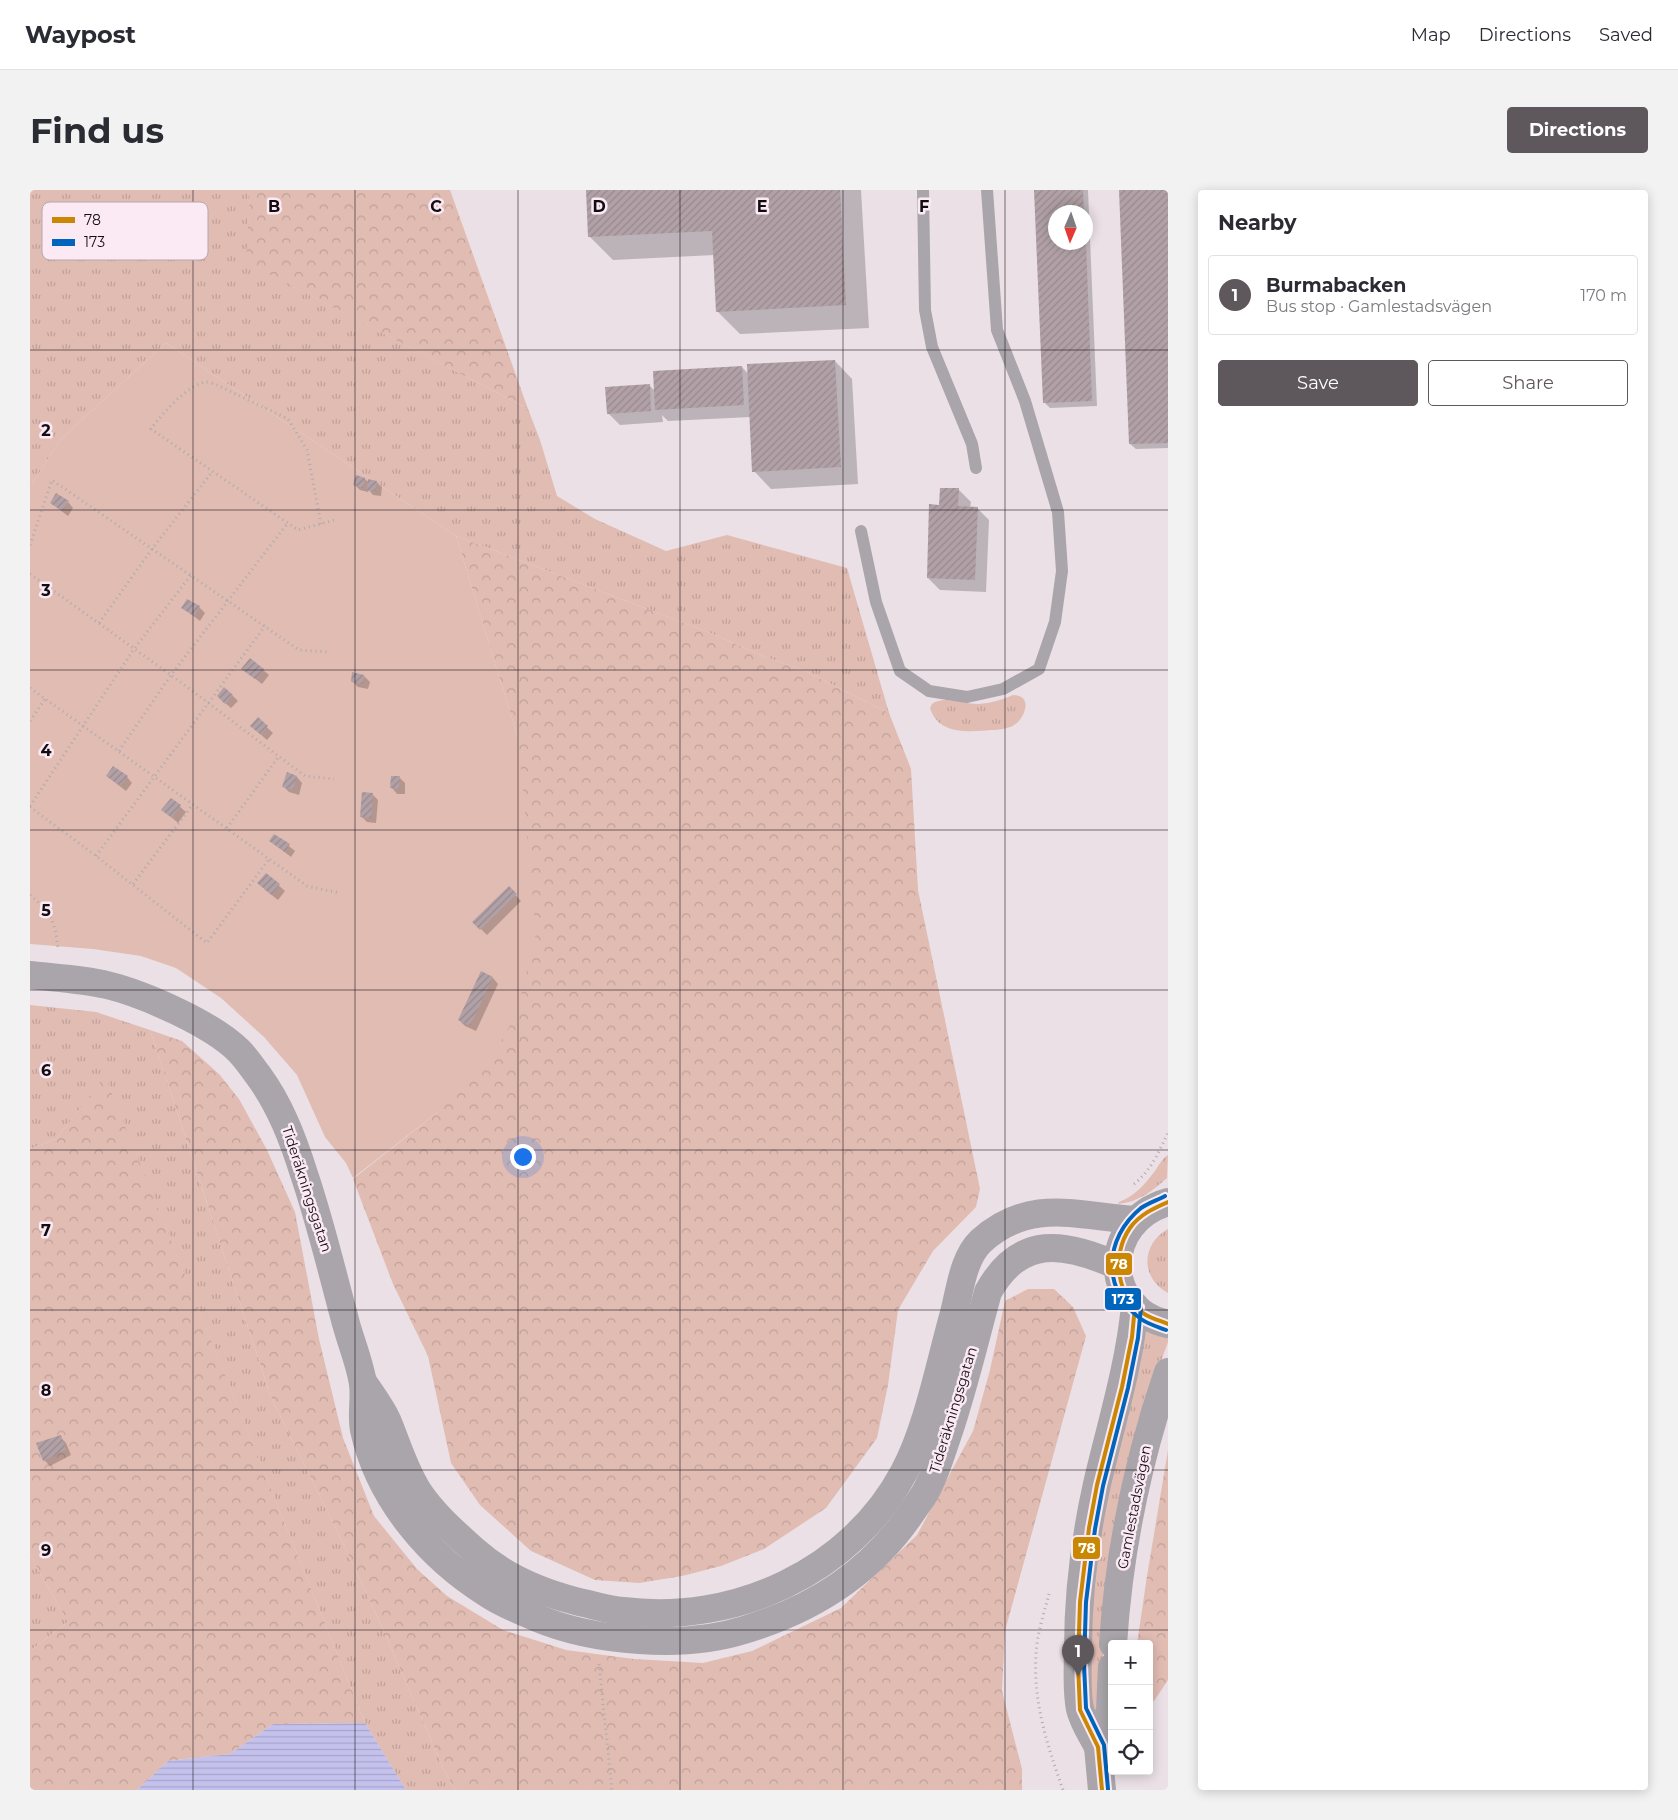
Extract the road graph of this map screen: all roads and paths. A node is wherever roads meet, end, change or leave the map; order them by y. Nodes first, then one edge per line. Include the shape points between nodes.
1 (923, 190) edge
2 (987, 190) edge
3 (976, 468) dead end
4 (212, 472) junction
5 (335, 520) dead end
6 (288, 524) junction
7 (321, 524) junction
8 (861, 531) dead end
9 (30, 545) edge
10 (152, 549) junction
11 (30, 574) edge
12 (191, 575) junction
13 (227, 600) junction
14 (99, 623) junction
15 (265, 626) junction
16 (134, 649) junction
17 (330, 652) dead end
18 (171, 675) junction
19 (30, 688) edge
20 (46, 699) junction
21 (209, 704) junction
22 (30, 721) edge
23 (83, 726) junction
24 (119, 751) junction
25 (279, 756) junction
26 (155, 777) junction
27 (334, 778) dead end
28 (193, 804) junction
29 (30, 806) edge
30 (227, 828) junction
31 (96, 856) junction
32 (269, 859) junction
33 (133, 884) junction
34 (338, 893) dead end
35 (30, 895) edge
36 (58, 954) dead end
37 (30, 976) edge
38 (1163, 1142) dead end
39 (1168, 1144) edge
40 (1166, 1200) edge
41 (1135, 1220) junction
42 (1118, 1266) junction
43 (1135, 1306) junction
44 (1168, 1324) edge
45 (1168, 1372) edge
46 (363, 1382) junction
47 (1113, 1640) edge
48 (599, 1656) dead end
49 (1111, 1685) edge
50 (1098, 1747) junction
51 (612, 1790) edge
52 (1102, 1790) edge

1 - 3 lane via 925,310 932,347 972,444
2 - 8 lane via 997,330 1026,401 1058,512 1062,571 1055,622 1039,669 1003,689 967,697 929,691 900,671 876,602
4 - 6 path
4 - 7 path via 151,429 182,396 206,382 288,419 307,450
4 - 10 path
5 - 7 path
6 - 7 path via 298,530
6 - 13 path
9 - 10 path via 52,480
10 - 12 path
10 - 14 path
11 - 14 path
12 - 13 path
12 - 16 path
13 - 15 path
13 - 18 path
14 - 16 path
15 - 17 path via 299,650
15 - 21 path
16 - 18 path
16 - 23 path
18 - 21 path
18 - 24 path
19 - 20 path
20 - 22 path
20 - 23 path
21 - 25 path
21 - 26 path
23 - 24 path
23 - 29 path
24 - 26 path
25 - 27 path via 305,776
25 - 30 path
26 - 28 path
26 - 31 path
28 - 30 path
28 - 33 path
29 - 31 path
30 - 32 path
31 - 33 path
32 - 33 path via 208,944
32 - 34 path via 307,886
35 - 36 path via 52,919
37 - 46 street, Tideräkningsgatan via 108,985 145,998 202,1024 238,1050 279,1107 294,1142 318,1215
38 - 39 path
40 - 41 street
41 - 42 street via 1122,1239
41 - 46 street, Tideräkningsgatan via 1045,1212 1010,1221 980,1242 966,1267 918,1439 905,1471 889,1497 853,1539 800,1578 719,1608 672,1613 624,1612 554,1596 501,1570 478,1554 432,1510 406,1469 386,1418
42 - 43 street via 1123,1288
42 - 46 street, Tideräkningsgatan via 1072,1249 1050,1248 1033,1250 1004,1267 988,1292 960,1399 929,1487 889,1543 851,1577 812,1603 781,1618 717,1637 645,1640 580,1631 549,1623 490,1596 438,1555 396,1507 382,1480 363,1426
43 - 44 street via 1148,1316
43 - 50 street via 1122,1387 1089,1528 1080,1602 1080,1710
45 - 47 street, Gamlestadsvägen via 1150,1428 1127,1532
48 - 51 path
49 - 50 street via 1110,1710
50 - 52 street

